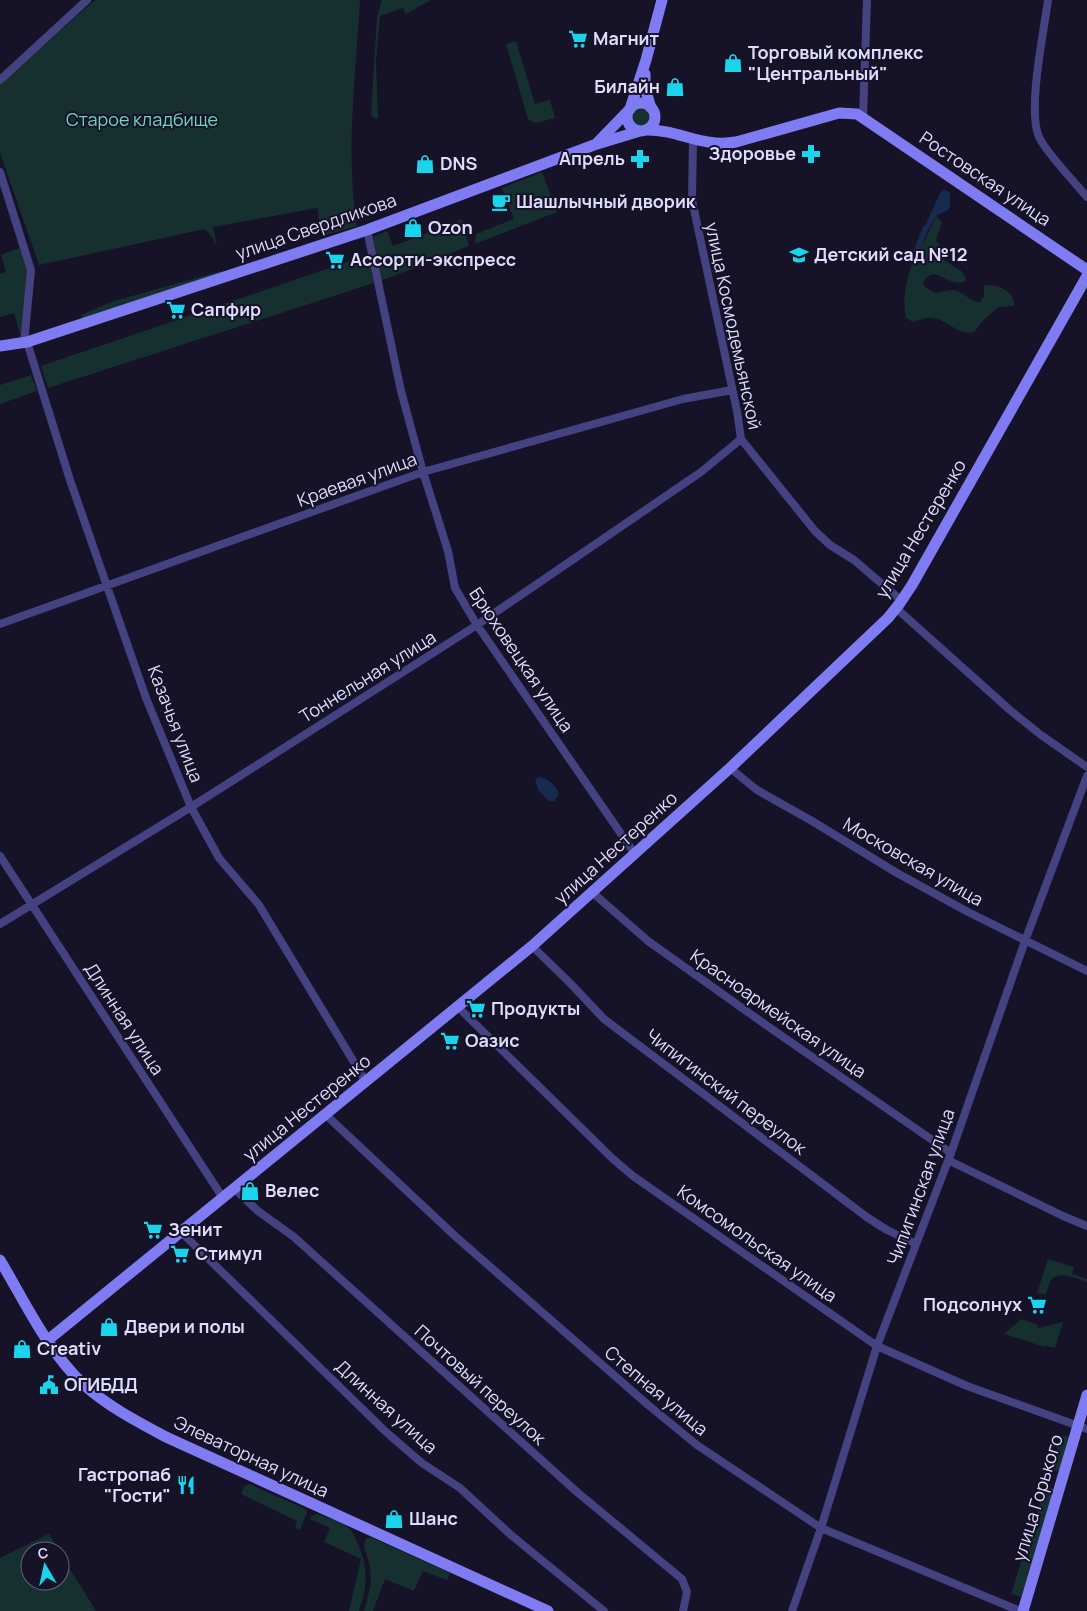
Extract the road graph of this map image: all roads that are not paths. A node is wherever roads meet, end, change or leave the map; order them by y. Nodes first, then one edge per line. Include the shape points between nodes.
1 (87, 0) edge
2 (662, 0) edge
3 (867, 0) edge
4 (1048, 0) edge
5 (646, 60) junction
6 (0, 80) edge
7 (652, 109) junction
8 (629, 110) junction
9 (863, 117) junction
10 (643, 130) junction
11 (689, 138) junction
12 (594, 145) junction
13 (0, 172) edge
14 (1087, 196) edge
15 (366, 230) junction
16 (1087, 270) edge
17 (1087, 276) edge
18 (26, 342) junction
19 (0, 346) edge
20 (732, 390) junction
21 (741, 439) junction
22 (423, 472) junction
23 (107, 586) junction
24 (899, 605) junction
25 (0, 624) edge
26 (477, 625) junction
27 (1087, 767) edge
28 (730, 768) junction
29 (1087, 776) edge
30 (191, 807) junction
31 (635, 854) junction
32 (0, 856) edge
33 (593, 893) junction
34 (31, 905) junction
35 (0, 924) edge
36 (1025, 941) junction
37 (532, 946) junction
38 (1087, 971) edge
39 (459, 1008) junction
40 (366, 1082) junction
41 (326, 1115) junction
42 (949, 1156) junction
43 (235, 1189) junction
44 (224, 1198) junction
45 (1087, 1226) edge
46 (182, 1232) junction
47 (916, 1244) junction
48 (0, 1260) edge
49 (48, 1340) junction
50 (877, 1346) junction
51 (1087, 1395) edge
52 (1082, 1427) edge
53 (821, 1528) junction
54 (1025, 1610) edge
55 (548, 1611) edge
56 (604, 1611) edge
57 (683, 1611) edge
58 (792, 1611) edge

1 - 6 street
2 - 5 street
3 - 9 street
4 - 14 street via 1036,86 1036,125 1044,145
5 - 7 street via 645,88
5 - 8 street
7 - 8 street via 636,104
7 - 10 street via 653,123
7 - 11 street
8 - 10 street via 629,124 635,130
8 - 12 street
9 - 11 street, улица Свердликова via 839,113 729,143 714,144
9 - 16 street, Ростовская улица
10 - 11 street, улица Свердликова via 666,131
10 - 12 street, улица Свердликова
11 - 20 street, улица Космодемьянской via 692,200
12 - 15 street, улица Свердликова
13 - 18 street via 32,273
15 - 18 street, улица Свердликова
15 - 22 street, Брюховецкая улица via 401,391
17 - 24 street, улица Нестеренко
18 - 19 street, улица Свердликова
18 - 23 street, Казачья улица
20 - 21 street, улица Космодемьянской
20 - 22 street, Краевая улица via 683,399
21 - 24 street, улица Космодемьянской via 820,537 854,560
21 - 26 street, Тоннельная улица via 701,472
22 - 23 street, Краевая улица
22 - 26 street, Брюховецкая улица via 456,588
23 - 25 street, Краевая улица
23 - 30 street, Казачья улица via 146,698
24 - 27 street, улица Космодемьянской via 1011,711
24 - 28 street, улица Нестеренко
26 - 30 street, Тоннельная улица
26 - 31 street, Брюховецкая улица
28 - 31 street, улица Нестеренко
28 - 36 street, Московская улица via 757,790
29 - 36 street, Чипигинская улица
30 - 34 street, Тоннельная улица
30 - 40 street, Казачья улица via 219,858 259,904
31 - 33 street, улица Нестеренко
32 - 34 street, Длинная улица
33 - 37 street, улица Нестеренко
33 - 42 street, Красноармейская улица via 648,941
34 - 35 street, Тоннельная улица
34 - 44 street, Длинная улица
36 - 38 street, Московская улица
36 - 42 street, Чипигинская улица
37 - 39 street, улица Нестеренко
37 - 47 street, Чипигинский переулок via 604,1019 868,1218
39 - 40 street, улица Нестеренко
39 - 50 street, Комсомольская улица via 633,1176
40 - 41 street, улица Нестеренко
41 - 43 street, улица Нестеренко
41 - 53 street, Степная улица via 455,1236 647,1404 697,1445
42 - 45 street, Красноармейская улица
42 - 47 street, Чипигинская улица
43 - 44 street, улица Нестеренко
43 - 57 street, Почтовый переулок via 258,1212 294,1237 577,1492 677,1574 687,1588
44 - 46 street, улица Нестеренко
46 - 49 street, улица Нестеренко
46 - 56 street, Длинная улица via 386,1432 460,1488 511,1535
47 - 50 street, Чипигинская улица
48 - 49 street, Элеваторная улица
49 - 55 street, Элеваторная улица via 72,1372 95,1394 166,1438
50 - 52 street, Комсомольская улица via 967,1386
50 - 53 street, Чипигинская улица
51 - 52 street, улица Горького
52 - 54 street, улица Горького
53 - 54 street, Степная улица
53 - 58 street, Чипигинская улица

